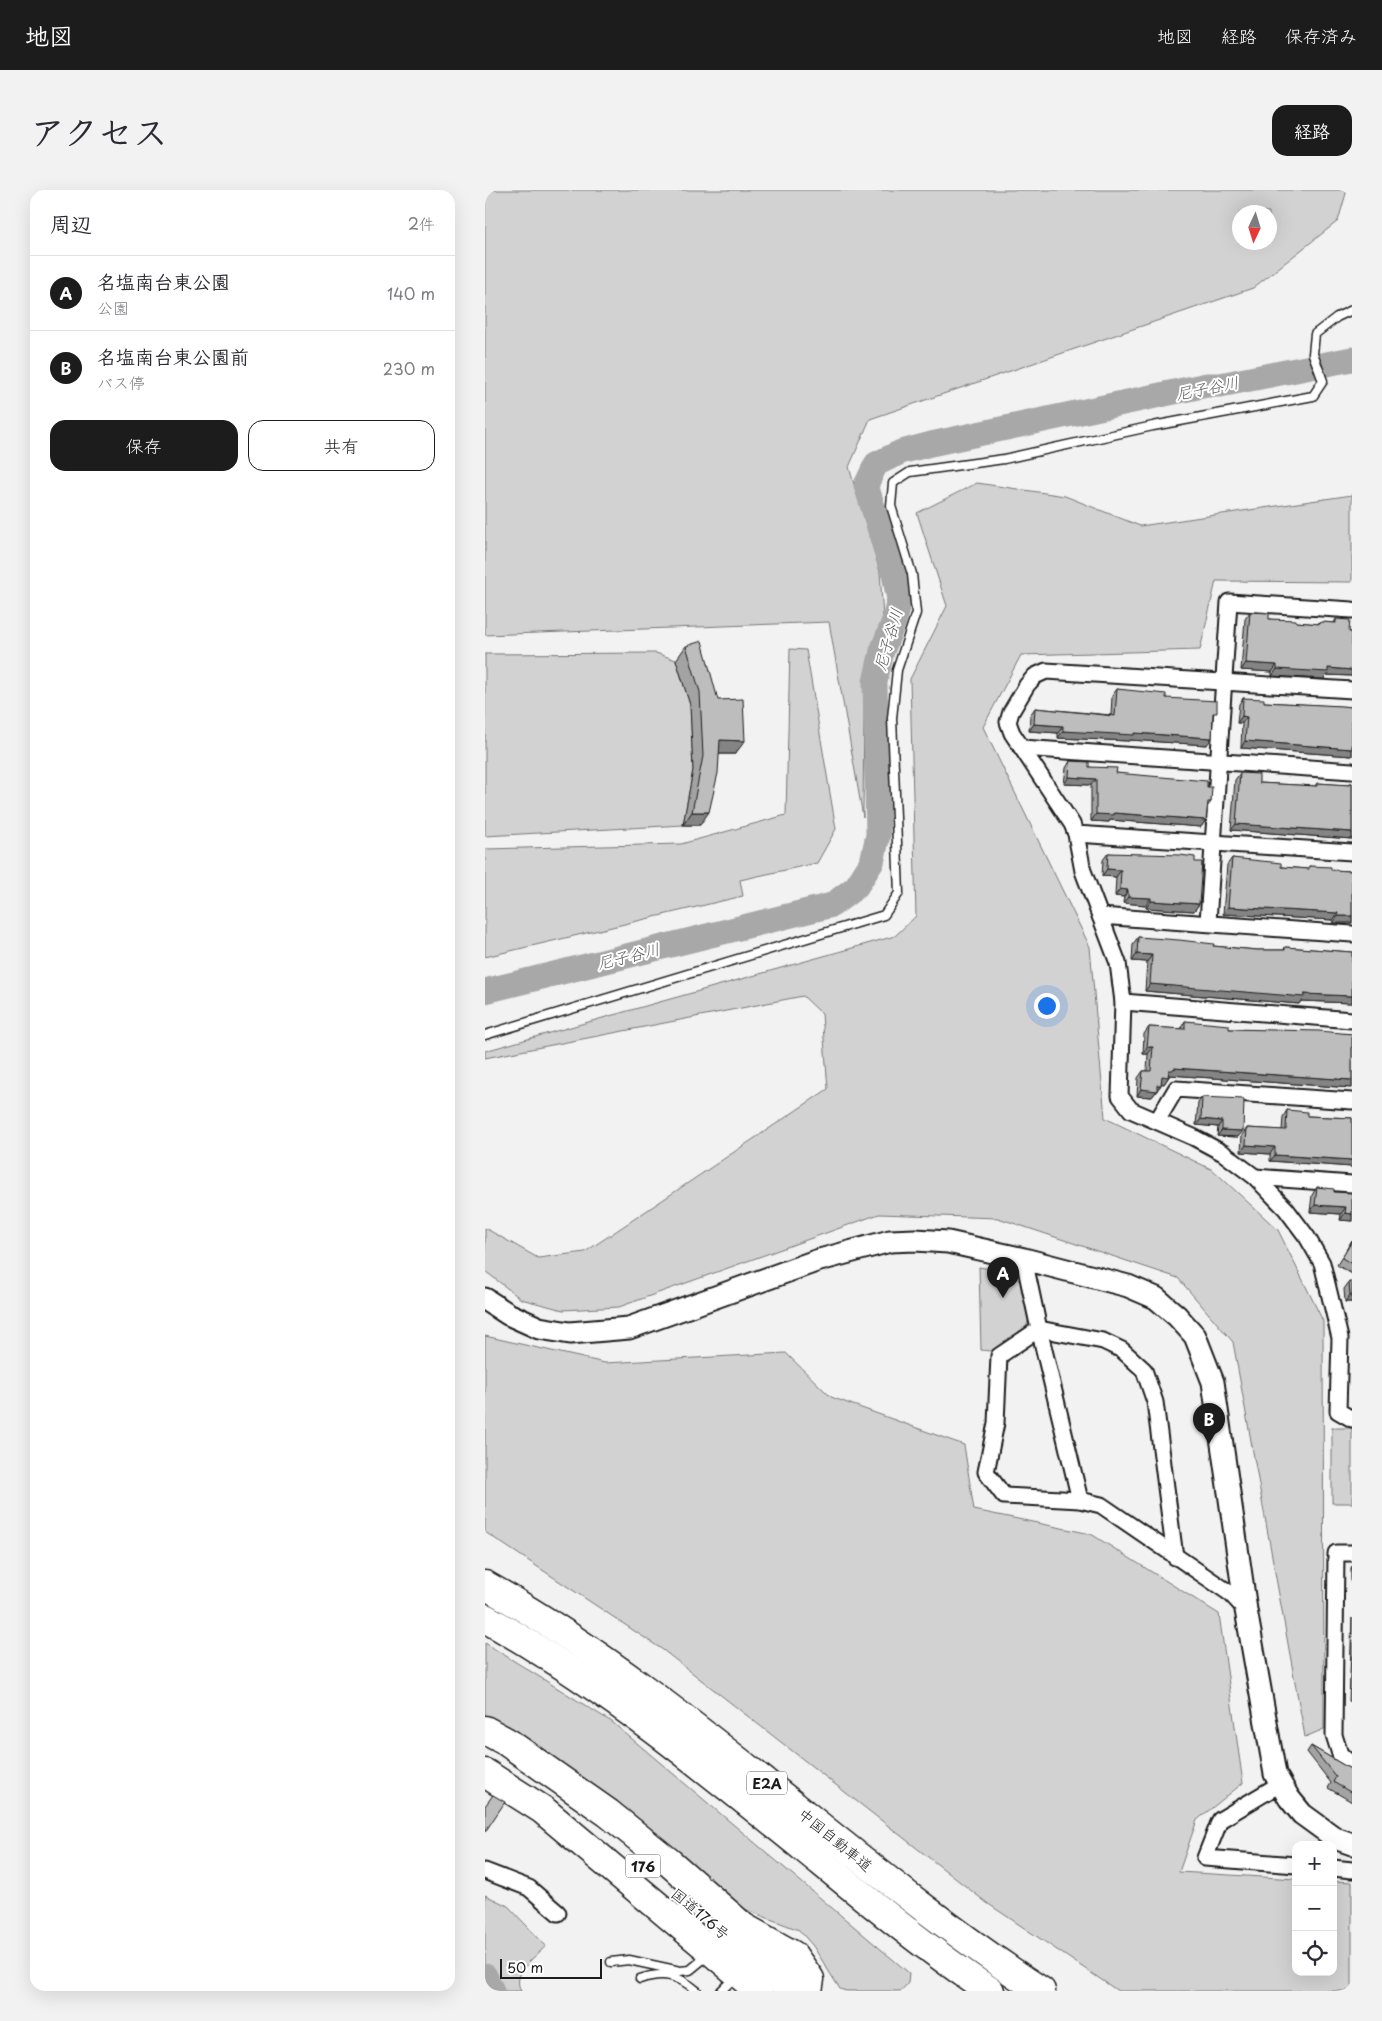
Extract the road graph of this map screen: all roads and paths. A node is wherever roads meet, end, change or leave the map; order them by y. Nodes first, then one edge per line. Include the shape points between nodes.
1 (1352, 310) edge
2 (1352, 610) edge
3 (1223, 682) junction
4 (1352, 690) edge
5 (1022, 748) junction
6 (1218, 762) junction
7 (1352, 772) edge
8 (1076, 834) junction
9 (1212, 842) junction
10 (1352, 852) edge
11 (1100, 916) junction
12 (1208, 922) junction
13 (1352, 934) edge
14 (1123, 1002) junction
15 (1352, 1020) edge
16 (485, 1035) edge
17 (1352, 1101) edge
18 (1157, 1121) junction
19 (1255, 1177) junction
20 (1352, 1184) edge
21 (1024, 1259) junction
22 (485, 1299) edge
23 (1039, 1329) junction
24 (1352, 1419) edge
25 (1080, 1500) junction
26 (1352, 1553) edge
27 (1175, 1557) junction
28 (485, 1585) edge
29 (1246, 1610) junction
30 (485, 1618) edge
31 (485, 1730) edge
32 (485, 1749) edge
33 (1352, 1765) edge
34 (485, 1773) edge
35 (1280, 1784) junction
36 (485, 1792) edge
37 (1352, 1844) edge
38 (1292, 1865) edge
39 (1337, 1868) edge
40 (1352, 1870) edge
41 (485, 1871) edge
42 (558, 1913) dead end
43 (701, 1961) junction
44 (611, 1962) dead end
45 (640, 1979) dead end
46 (729, 1988) edge
47 (697, 1991) edge
48 (759, 1991) edge
49 (795, 1991) edge
50 (808, 1991) edge
51 (990, 1991) edge
52 (1041, 1991) edge

1 - 16 lane via 1315,334 1313,354 1323,381 1313,396 1153,426 1005,459 910,472 893,483 891,506 912,574 916,613 896,679 892,718 899,893 884,915
2 - 3 street via 1229,602
3 - 4 street
3 - 5 street via 1046,671 1027,685 1008,722
3 - 6 street
5 - 6 street
5 - 8 street
6 - 7 street
6 - 9 street
8 - 9 street
8 - 11 street via 1083,871
9 - 10 street
9 - 12 street
11 - 12 street
11 - 14 street via 1118,963
12 - 13 street
14 - 15 street
14 - 18 street via 1120,1096 1131,1110
17 - 18 street via 1176,1089
18 - 19 street via 1223,1153
19 - 20 street
19 - 24 street via 1286,1209 1322,1263 1340,1338 1338,1411
21 - 22 street via 948,1242 891,1241 816,1261 629,1328 602,1332 570,1333 539,1328 507,1314
21 - 23 street
21 - 29 street via 1128,1286 1155,1298 1195,1336 1213,1382
23 - 25 street
23 - 25 street via 999,1356 996,1422 986,1472 1004,1496
23 - 27 street via 1103,1341 1122,1350 1144,1370 1155,1402
25 - 27 street via 1101,1505
26 - 33 street via 1336,1554 1334,1735 1341,1754
27 - 29 street via 1231,1594
28 - 52 highway, 中国自動車道 / E2A via 585,1647 651,1693 907,1896 985,1955
29 - 35 street via 1271,1762
30 - 51 highway, 中国自動車道 / E2A via 571,1670 635,1715 888,1916
31 - 50 highway via 608,1813 743,1927 793,1955 810,1979
32 - 49 highway, 国道176号 / 176 via 582,1815
34 - 48 highway, 国道176号 / 176 via 543,1810
35 - 37 street via 1302,1814 1335,1838
35 - 38 street via 1220,1820 1205,1858
36 - 43 highway via 512,1808
39 - 40 street
41 - 42 street via 529,1888
43 - 44 lane via 690,1970 680,1971 629,1960
43 - 46 highway
45 - 47 lane via 655,1974 671,1976

